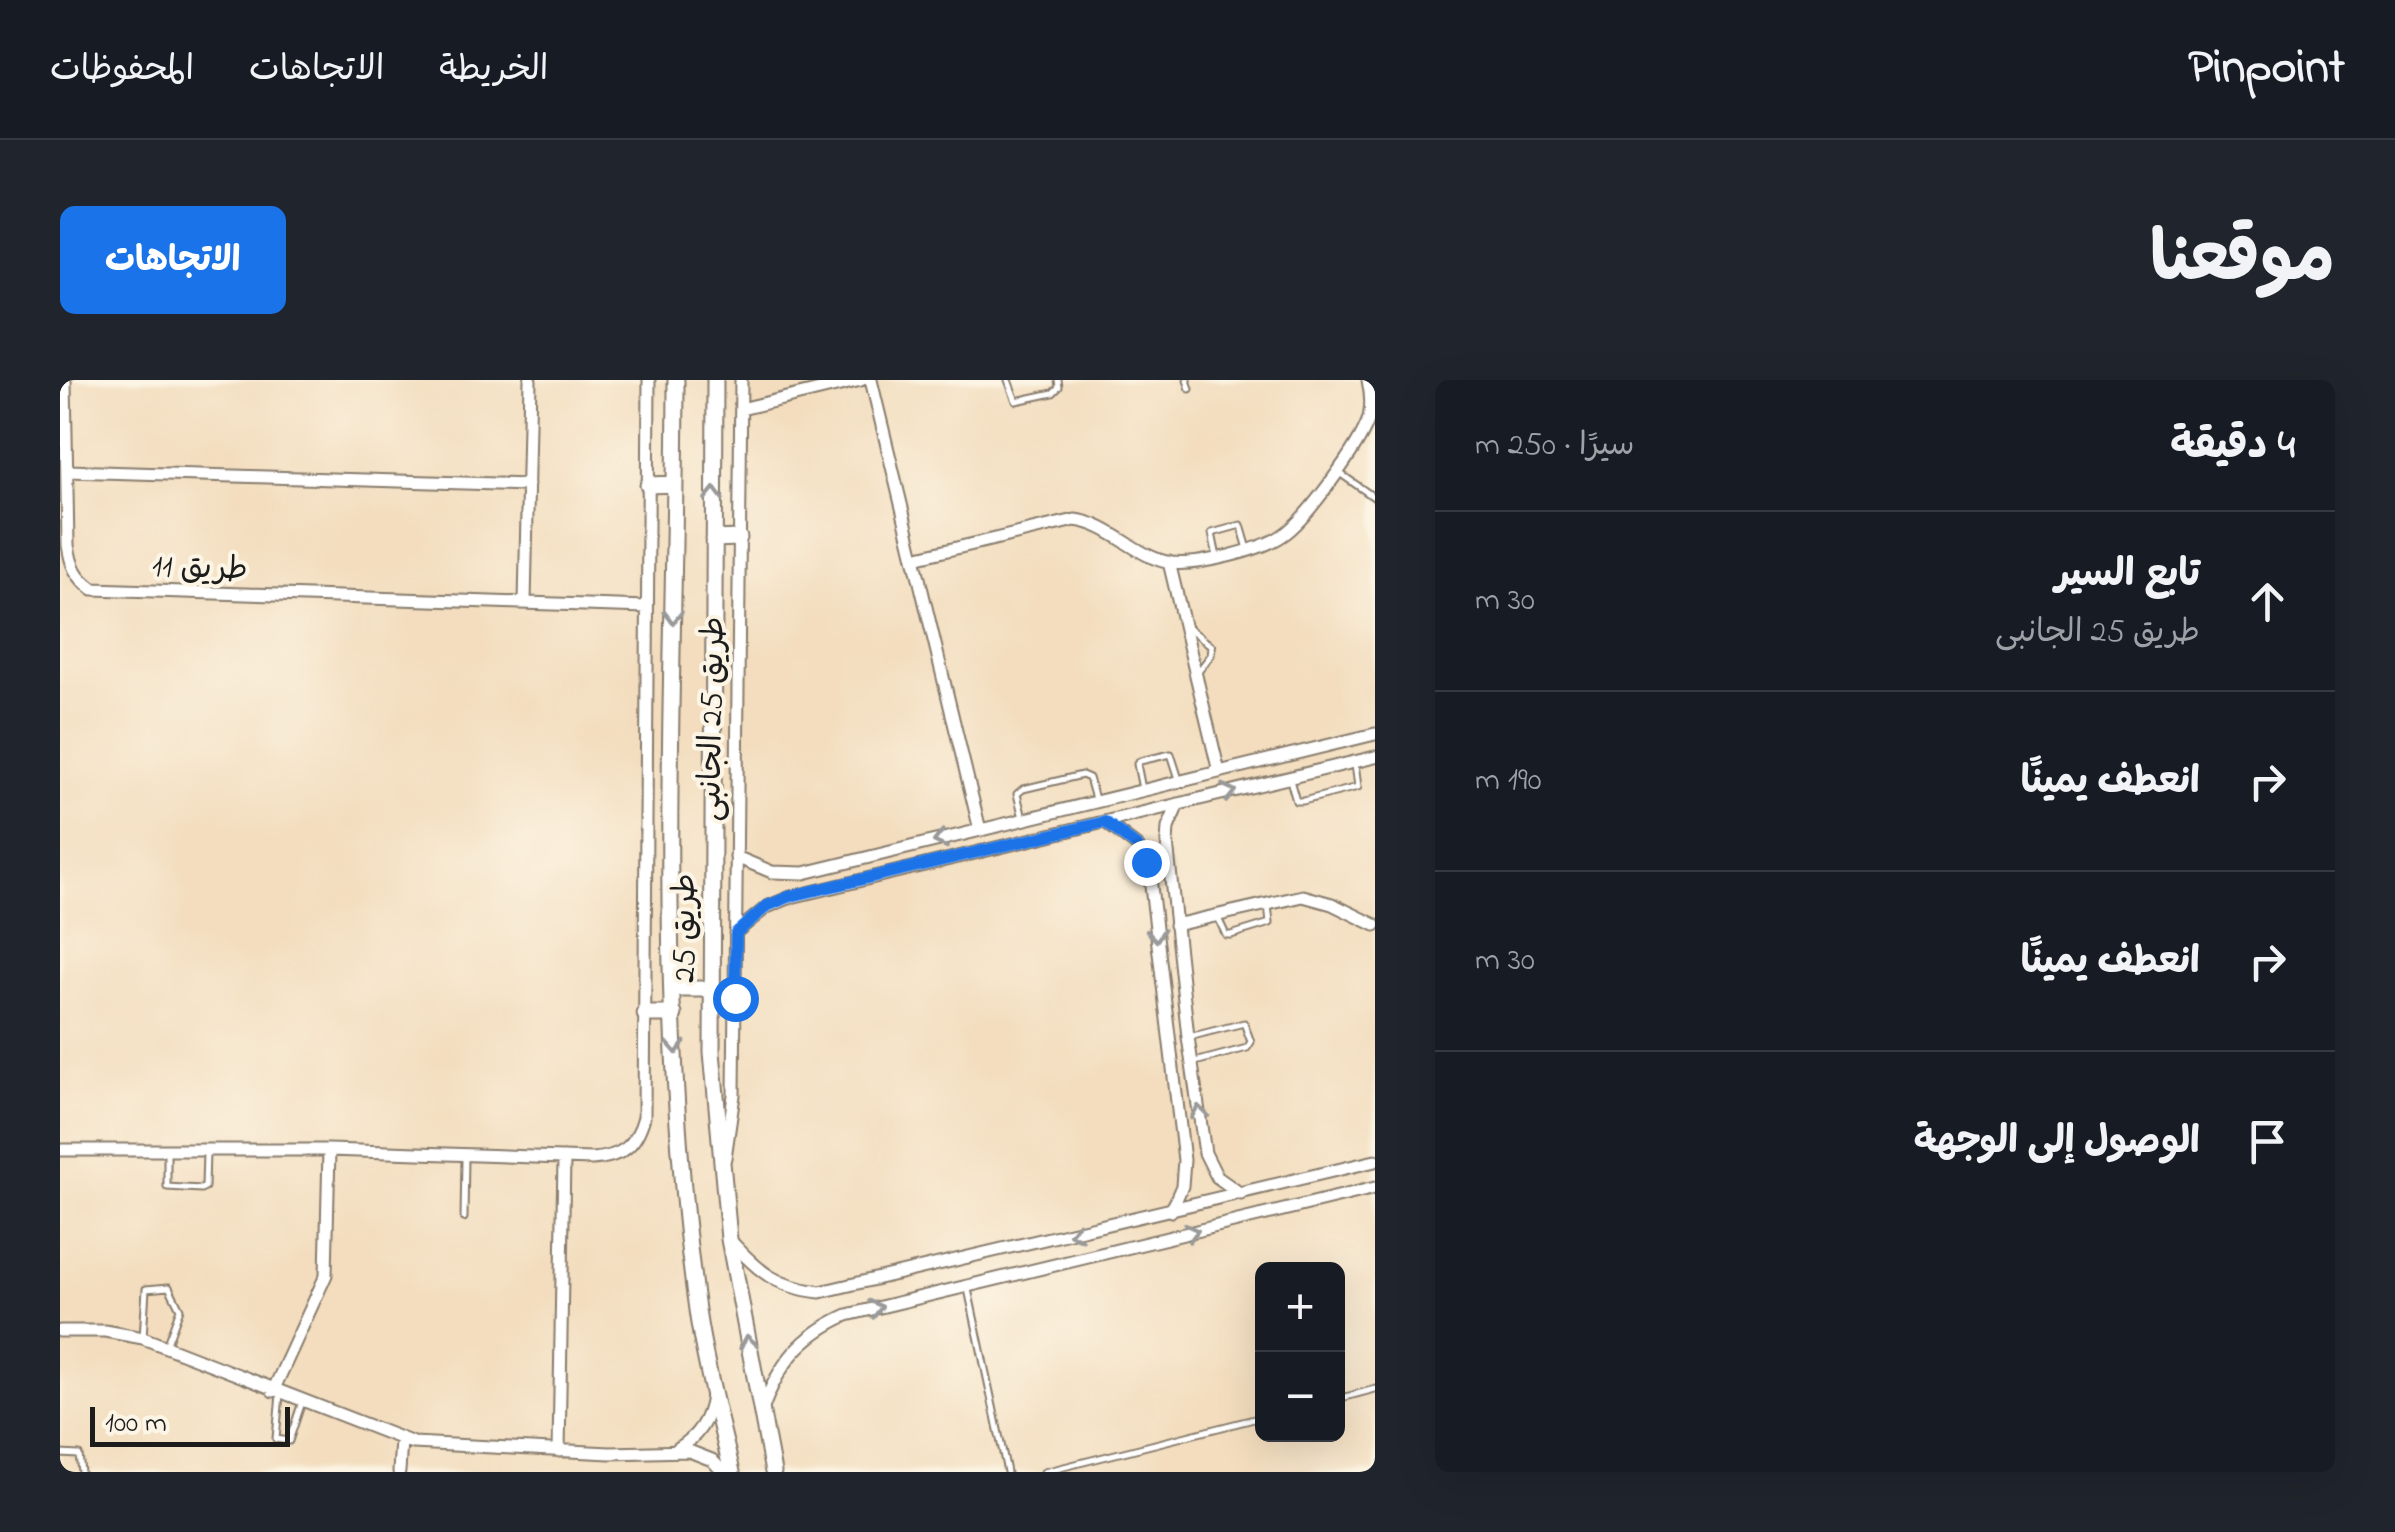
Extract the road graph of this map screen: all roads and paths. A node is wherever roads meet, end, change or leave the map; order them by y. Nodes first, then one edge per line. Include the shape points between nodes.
1 (66, 380) edge
2 (530, 380) edge
3 (648, 380) edge
4 (676, 380) edge
5 (715, 380) edge
6 (741, 380) edge
7 (861, 380) edge
8 (871, 380) edge
9 (1008, 380) edge
10 (1058, 380) edge
11 (1188, 380) edge
12 (1368, 380) edge
13 (1190, 389) dead end
14 (741, 409) junction
15 (67, 471) junction
16 (1336, 471) junction
17 (528, 484) junction
18 (676, 484) junction
19 (648, 486) junction
20 (1375, 498) edge
21 (714, 538) junction
22 (740, 538) junction
23 (1248, 549) junction
24 (1217, 556) junction
25 (914, 558) junction
26 (1169, 562) junction
27 (525, 604) junction
28 (647, 607) junction
29 (1184, 624) junction
30 (1196, 675) junction
31 (1375, 734) edge
32 (1375, 756) edge
33 (1354, 762) junction
34 (1219, 772) junction
35 (1290, 778) junction
36 (1180, 782) junction
37 (1143, 791) junction
38 (1096, 802) junction
39 (1178, 804) junction
40 (1023, 820) junction
41 (1105, 822) junction
42 (980, 830) junction
43 (736, 858) junction
44 (1267, 902) junction
45 (1216, 915) junction
46 (1175, 924) junction
47 (1375, 925) edge
48 (736, 933) junction
49 (672, 989) junction
50 (710, 989) junction
51 (645, 1014) junction
52 (674, 1014) junction
53 (1188, 1037) junction
54 (1192, 1062) junction
55 (167, 1149) junction
56 (60, 1150) edge
57 (206, 1150) junction
58 (328, 1150) junction
59 (465, 1155) junction
60 (564, 1158) junction
61 (1375, 1161) edge
62 (1330, 1172) junction
63 (722, 1177) junction
64 (1375, 1188) edge
65 (1241, 1194) junction
66 (1336, 1197) junction
67 (1171, 1211) junction
68 (464, 1218) dead end
69 (729, 1240) junction
70 (967, 1286) junction
71 (60, 1331) edge
72 (143, 1338) junction
73 (166, 1346) junction
74 (712, 1385) junction
75 (1375, 1390) edge
76 (277, 1393) junction
77 (1345, 1397) edge
78 (302, 1402) junction
79 (761, 1415) junction
80 (1255, 1420) edge
81 (401, 1440) junction
82 (559, 1450) junction
83 (674, 1451) junction
84 (60, 1454) edge
85 (773, 1471) edge
86 (81, 1472) edge
87 (399, 1472) edge
88 (724, 1472) edge
89 (732, 1472) edge
90 (1007, 1472) edge
91 (1044, 1472) edge

1 - 15 street, طريق 11
2 - 17 street
3 - 19 street
4 - 18 street, طريق 25
21 -> 5 street, طريق 25
6 - 14 street, طريق 25 الجانبى
7 - 14 street
8 - 25 street
9 - 10 lane via 1016,401 1057,391
11 - 13 lane
12 - 16 street via 1368,421
14 - 22 street, طريق 25 الجانبى
15 - 17 street
15 - 27 street, طريق 11 via 71,564 94,589
16 - 20 lane
16 - 23 street via 1296,525
17 - 27 street
18 - 19 street
18 -> 49 street, طريق 25
19 - 28 street
21 - 22 street
21 - 50 street, طريق 25
22 - 43 street, طريق 25 الجانبى
23 - 24 street
23 - 24 lane via 1241,525 1216,530
24 - 26 street
25 - 26 street via 1075,520 1100,525
25 - 42 street
26 - 29 street
27 - 28 street, طريق 11
28 - 51 street
29 - 30 street
29 - 30 lane via 1212,646
30 - 34 street
31 - 34 street
32 - 33 street
33 - 35 street
33 - 35 lane via 1358,786 1304,801 1296,801
34 - 36 street
39 -> 35 street
36 - 37 street
36 - 37 lane via 1171,754 1140,761
37 - 38 street
38 - 40 street
38 - 40 lane via 1086,776 1050,782 1020,791
39 - 41 street
39 - 46 street via 1167,842
40 - 42 street
41 - 48 street via 791,896 767,906
41 -> 67 street via 1138,847 1150,878 1184,1160
42 -> 43 street via 804,873 772,872
43 - 48 street, طريق 25 الجانبى
44 - 45 street
44 - 45 lane via 1270,923 1228,936
44 - 47 street via 1312,897
45 - 46 street
46 - 53 street
48 - 63 street, طريق 25 الجانبى via 734,1095
49 - 50 street
49 - 52 street, طريق 25
50 - 63 street, طريق 25
51 - 52 street
51 - 60 street via 640,1135 611,1158
52 -> 74 street, طريق 25 via 692,1266
53 - 54 street
53 - 54 lane via 1244,1023 1251,1042
65 -> 54 street via 1217,1177 1205,1153
55 - 56 street
55 - 57 street
55 - 57 lane via 167,1187 201,1189
57 - 58 street
58 - 59 street
58 - 76 street via 326,1275
59 - 60 street
59 - 68 lane
60 - 82 street
61 - 62 street
62 - 65 street
62 - 66 street
63 - 69 street, طريق 25
64 - 66 street
65 - 67 street
70 -> 66 street
67 -> 69 street via 820,1292 772,1280
79 -> 69 street, طريق 25
79 -> 70 street via 785,1360 824,1326
70 - 90 lane
71 - 72 street
72 - 73 street
72 - 73 lane via 146,1289 169,1288 180,1310
73 - 76 street
74 - 83 street via 700,1431
74 - 89 street, طريق 25
75 - 77 lane
76 - 78 street
76 - 78 lane via 276,1440 289,1441
78 - 81 street
79 - 85 street, طريق 25
80 - 91 lane
81 - 82 street
81 - 87 street
82 - 83 street
83 - 88 street via 701,1454
84 - 86 lane via 79,1455

